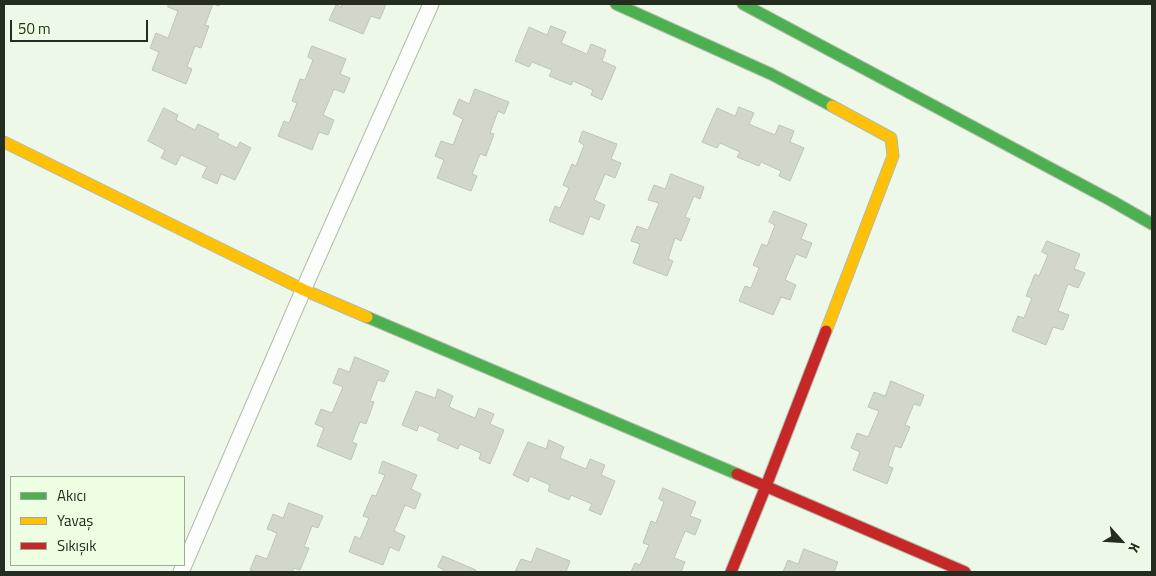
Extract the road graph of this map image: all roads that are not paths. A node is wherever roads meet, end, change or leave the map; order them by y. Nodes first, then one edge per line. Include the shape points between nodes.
1 (431, 4) edge
2 (616, 4) edge
3 (743, 4) edge
4 (4, 142) edge
5 (1152, 224) edge
6 (304, 290) junction
7 (766, 486) junction
8 (185, 563) edge
9 (731, 572) edge
10 (965, 572) edge

1 - 6 street
2 - 7 street via 771,74 890,138 893,156
3 - 5 street
4 - 6 street
6 - 7 street
6 - 8 street
7 - 9 street
7 - 10 street

